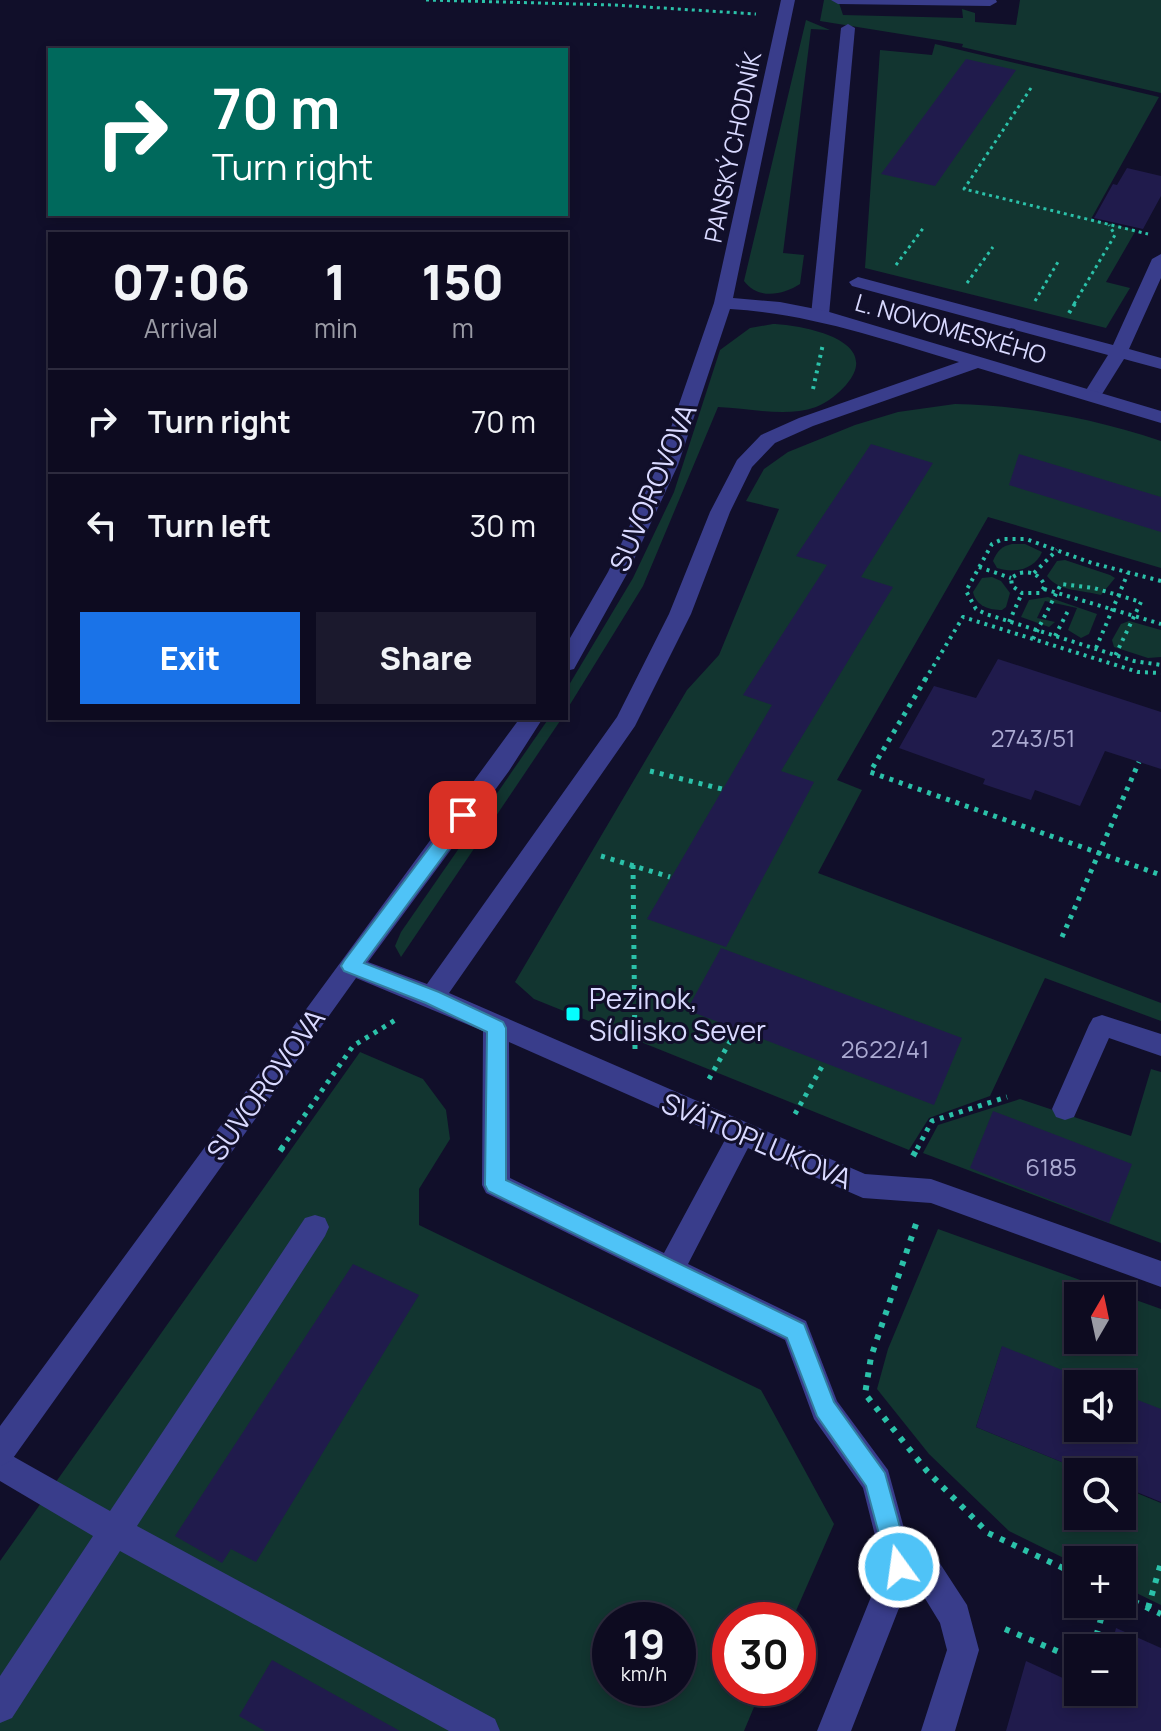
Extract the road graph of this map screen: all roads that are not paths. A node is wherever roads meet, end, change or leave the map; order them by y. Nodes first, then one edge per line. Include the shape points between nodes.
1 (838, 0) edge
2 (990, 1) edge
3 (786, 8) edge
4 (988, 23) dead end
5 (848, 28) dead end
6 (1161, 259) edge
7 (858, 282) dead end
8 (723, 303) junction
9 (820, 315) junction
10 (1119, 352) junction
11 (978, 362) junction
12 (1161, 364) edge
13 (1092, 395) junction
14 (1161, 417) edge
15 (568, 660) edge
16 (531, 720) edge
17 (351, 966) junction
18 (432, 997) junction
19 (496, 1028) junction
20 (1161, 1045) edge
21 (1065, 1109) dead end
22 (742, 1134) junction
23 (315, 1227) dead end
24 (670, 1270) junction
25 (1161, 1274) edge
26 (0, 1451) edge
27 (0, 1464) edge
28 (115, 1531) junction
29 (899, 1567) junction
30 (0, 1706) edge
31 (483, 1731) edge
32 (834, 1731) edge
33 (938, 1731) edge

1 - 2 street
2 - 4 street
3 - 8 street, PANSKÝ CHODNÍK
5 - 9 street
6 - 10 street
7 - 10 street
8 - 9 street, L. NOVOMESKÉHO
8 - 15 street, SUVOROVOVA via 668,465 618,572
9 - 11 street, L. NOVOMESKÉHO
10 - 12 street
10 - 13 street
11 - 13 street, L. NOVOMESKÉHO
11 - 18 street via 778,433 744,464 680,614 627,720
13 - 14 street, L. NOVOMESKÉHO
16 - 17 street, SUVOROVOVA
17 - 18 street, SVÄTOPLUKOVA
17 - 26 street, SUVOROVOVA
18 - 19 street, SVÄTOPLUKOVA
19 - 22 street, SVÄTOPLUKOVA
19 - 24 street via 496,1185
20 - 21 street via 1102,1025
22 - 24 street
22 - 25 street, SVÄTOPLUKOVA via 863,1186 931,1191
23 - 28 street
24 - 29 street via 796,1331 825,1409 877,1481
27 - 28 street
28 - 30 street
28 - 31 street
29 - 32 street
29 - 33 street via 928,1573 955,1617 963,1650

